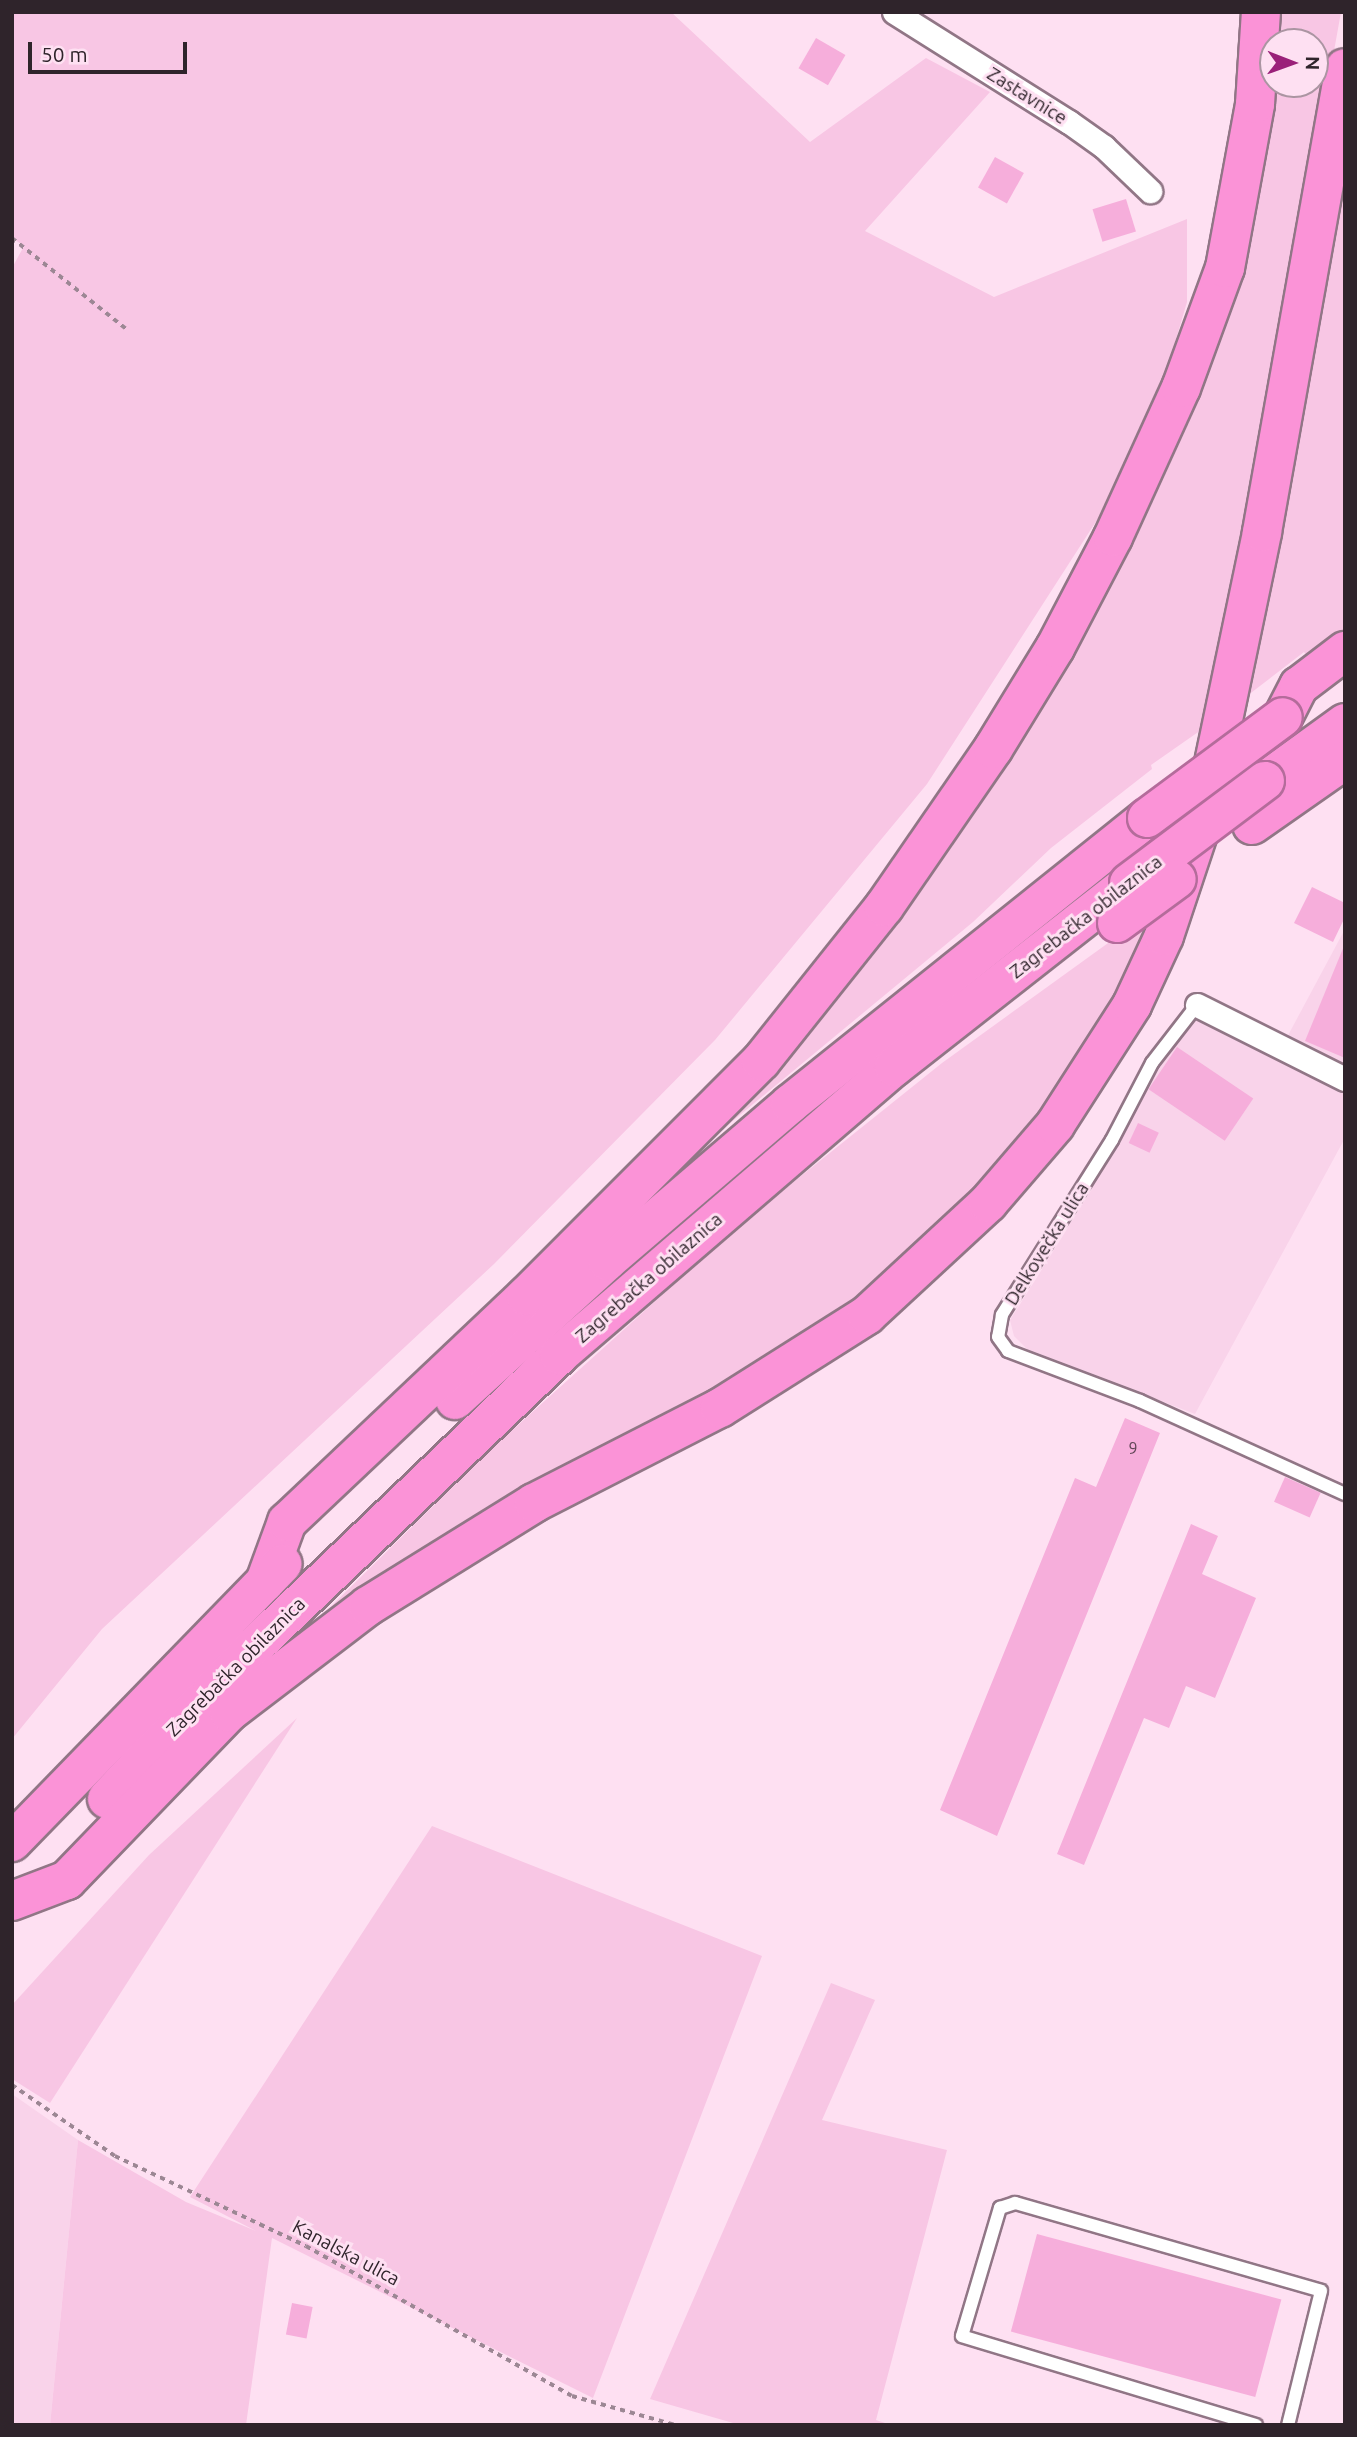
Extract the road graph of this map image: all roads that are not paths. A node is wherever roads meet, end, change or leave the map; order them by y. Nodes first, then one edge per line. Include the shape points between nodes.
1 (894, 12) edge
2 (1261, 12) edge
3 (1345, 68) edge
4 (1150, 191) dead end
5 (1345, 651) edge
6 (1345, 673) edge
7 (1283, 717) junction
8 (1345, 723) edge
9 (1345, 760) edge
10 (1056, 940) junction
11 (1197, 1005) joint
12 (1345, 1079) edge
13 (1345, 1494) edge
14 (265, 1582) junction
15 (12, 1842) edge
16 (12, 1901) edge
17 (1256, 2425) edge
18 (1288, 2425) edge

1 - 4 street, Zastavnice via 1069,122 1104,147
2 - 14 highway via 1255,104 1225,268 1181,388 1113,537 1055,648 993,749 884,907 761,1061 526,1296 288,1522
3 - 16 highway via 1262,532 1201,825 1164,936 1132,1005 1055,1125 988,1203 867,1315 720,1408 534,1503 368,1606 229,1712 67,1880
5 - 7 highway via 1298,686
6 - 7 highway, Zagrebačka obilaznica
7 - 14 highway, Zagrebačka obilaznica, bridge via 1147,818 790,1104 617,1252
8 - 10 highway, Zagrebačka obilaznica, bridge
9 - 10 highway, bridge via 1117,923
10 - 16 highway, Zagrebačka obilaznica via 894,1067 559,1355 213,1686
11 - 12 street, Delkovečka ulica
11 - 13 lane, Delkovečka ulica via 1152,1063 1112,1140 1002,1315 998,1337 1008,1351 1140,1401
14 - 15 highway, Zagrebačka obilaznica
17 - 18 lane via 962,2336 1000,2208 1015,2203 1321,2291

